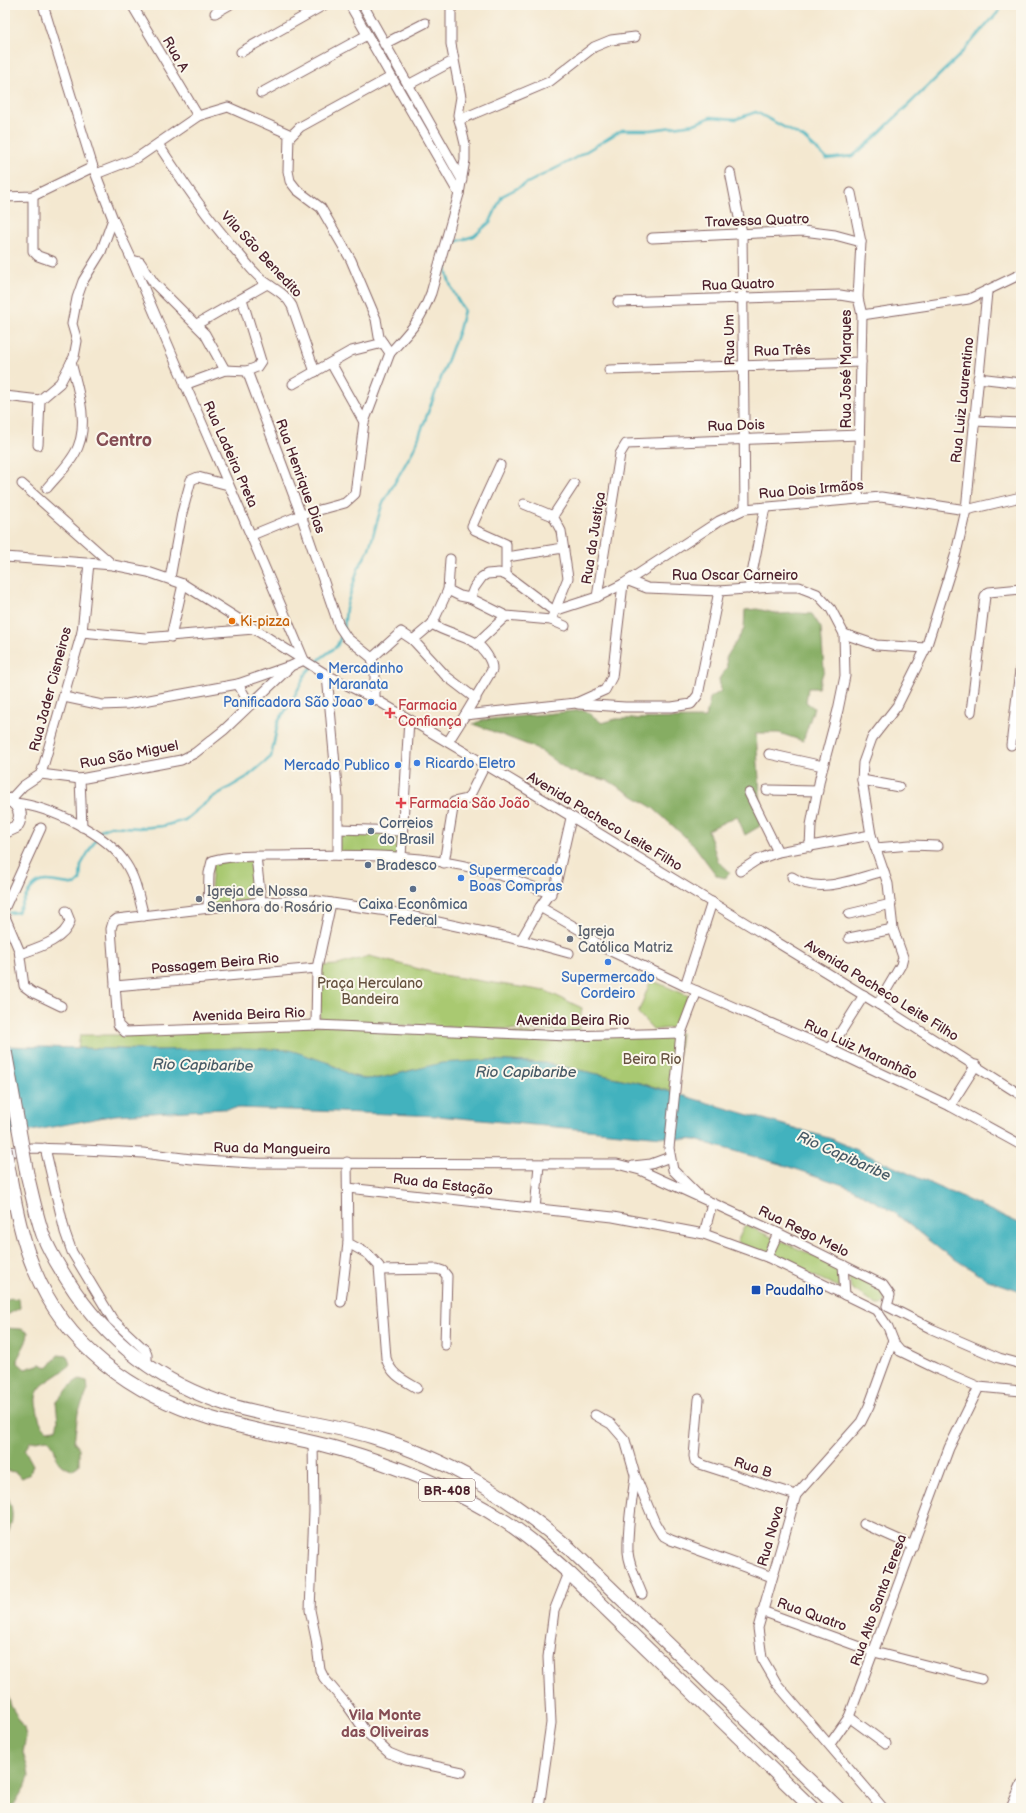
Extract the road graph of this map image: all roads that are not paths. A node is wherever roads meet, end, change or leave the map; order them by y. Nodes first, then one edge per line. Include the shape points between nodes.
1 (43, 5) edge
2 (132, 5) edge
3 (229, 5) edge
4 (324, 5) edge
5 (350, 5) edge
6 (363, 5) edge
7 (451, 5) edge
8 (215, 13) dead end
9 (425, 23) dead end
10 (367, 34) junction
11 (635, 37) dead end
12 (384, 44) junction
13 (241, 52) dead end
14 (453, 61) junction
15 (391, 77) junction
16 (408, 85) junction
17 (262, 93) dead end
18 (198, 116) junction
19 (459, 120) junction
20 (290, 137) junction
21 (158, 144) junction
22 (95, 170) junction
23 (730, 172) dead end
24 (462, 180) junction
25 (851, 193) dead end
26 (459, 194) junction
27 (33, 196) junction
28 (5, 197) edge
29 (113, 219) junction
30 (742, 233) junction
31 (652, 238) dead end
32 (861, 242) junction
33 (132, 260) junction
34 (52, 261) dead end
35 (1021, 274) edge
36 (267, 284) junction
37 (987, 292) junction
38 (742, 298) junction
39 (858, 298) junction
40 (242, 300) junction
41 (618, 302) dead end
42 (862, 315) junction
43 (197, 324) junction
44 (383, 343) junction
45 (390, 353) junction
46 (71, 362) junction
47 (861, 362) junction
48 (331, 363) junction
49 (743, 366) junction
50 (225, 370) junction
51 (609, 370) dead end
52 (247, 371) junction
53 (315, 372) junction
54 (978, 378) junction
55 (1021, 383) edge
56 (293, 384) dead end
57 (184, 385) junction
58 (5, 396) edge
59 (40, 400) junction
60 (974, 421) junction
61 (364, 422) junction
62 (1021, 423) edge
63 (859, 435) junction
64 (744, 439) junction
65 (38, 445) dead end
66 (620, 454) joint
67 (500, 465) dead end
68 (22, 484) dead end
69 (574, 484) dead end
70 (228, 485) junction
71 (46, 488) dead end
72 (1021, 497) edge
73 (858, 499) junction
74 (524, 504) dead end
75 (765, 507) junction
76 (745, 509) junction
77 (966, 510) junction
78 (301, 515) junction
79 (553, 516) junction
80 (252, 535) junction
81 (563, 548) junction
82 (5, 556) edge
83 (507, 557) junction
84 (450, 559) dead end
85 (89, 563) junction
86 (113, 565) junction
87 (506, 575) junction
88 (170, 578) junction
89 (626, 582) junction
90 (184, 584) junction
91 (1021, 589) edge
92 (448, 590) junction
93 (749, 590) junction
94 (719, 591) junction
95 (598, 597) junction
96 (470, 598) junction
97 (506, 616) junction
98 (552, 616) junction
99 (432, 624) junction
100 (565, 626) dead end
101 (254, 629) junction
102 (82, 632) junction
103 (844, 634) junction
104 (171, 637) junction
105 (413, 640) junction
106 (477, 643) junction
107 (926, 648) junction
108 (372, 658) junction
109 (1021, 662) edge
110 (310, 664) junction
111 (291, 666) junction
112 (327, 675) junction
113 (238, 684) junction
114 (64, 697) junction
115 (375, 699) junction
116 (476, 699) junction
117 (576, 703) junction
118 (250, 704) junction
119 (972, 712) dead end
120 (465, 715) junction
121 (409, 719) junction
122 (448, 742) junction
123 (1011, 745) dead end
124 (769, 754) dead end
125 (486, 765) junction
126 (823, 766) junction
127 (41, 774) junction
128 (80, 779) junction
129 (862, 780) junction
130 (899, 787) dead end
131 (767, 790) dead end
132 (818, 791) junction
133 (749, 793) dead end
134 (10, 801) edge
135 (571, 818) junction
136 (82, 827) junction
137 (41, 828) dead end
138 (339, 829) junction
139 (401, 831) junction
140 (5, 832) edge
141 (871, 834) junction
142 (938, 846) dead end
143 (810, 847) junction
144 (876, 848) junction
145 (778, 852) junction
146 (338, 855) junction
147 (256, 856) junction
148 (401, 857) junction
149 (444, 863) junction
150 (740, 871) dead end
151 (884, 871) junction
152 (792, 877) dead end
153 (551, 894) junction
154 (261, 902) junction
155 (712, 902) junction
156 (331, 903) junction
157 (892, 904) junction
158 (5, 907) edge
159 (540, 907) junction
160 (208, 908) junction
161 (66, 911) dead end
162 (849, 914) dead end
163 (144, 916) junction
164 (5, 917) edge
165 (893, 929) junction
166 (849, 938) dead end
167 (521, 940) junction
168 (569, 953) dead end
169 (20, 954) junction
170 (317, 968) junction
171 (115, 986) junction
172 (685, 986) junction
173 (697, 991) junction
174 (864, 995) junction
175 (878, 1004) junction
176 (61, 1006) dead end
177 (316, 1025) junction
178 (680, 1032) junction
179 (830, 1049) junction
180 (5, 1051) edge
181 (976, 1065) junction
182 (1021, 1095) edge
183 (950, 1106) junction
184 (1021, 1144) edge
185 (45, 1148) junction
186 (5, 1149) edge
187 (5, 1153) edge
188 (670, 1153) junction
189 (347, 1162) junction
190 (539, 1165) junction
191 (627, 1166) junction
192 (348, 1188) junction
193 (703, 1200) junction
194 (712, 1203) junction
195 (535, 1209) junction
196 (778, 1233) junction
197 (704, 1234) junction
198 (348, 1243) junction
199 (767, 1257) junction
200 (843, 1265) junction
201 (380, 1270) junction
202 (845, 1295) junction
203 (341, 1302) dead end
204 (888, 1306) junction
205 (876, 1310) junction
206 (893, 1340) junction
207 (446, 1345) dead end
208 (1021, 1364) edge
209 (147, 1366) junction
210 (979, 1387) junction
211 (417, 1388) dead end
212 (1021, 1391) edge
213 (699, 1399) dead end
214 (595, 1415) dead end
215 (312, 1442) junction
216 (635, 1475) junction
217 (796, 1495) junction
218 (864, 1524) dead end
219 (913, 1546) junction
220 (569, 1573) junction
221 (772, 1577) junction
222 (642, 1594) dead end
223 (762, 1611) junction
224 (874, 1652) junction
225 (981, 1680) dead end
226 (849, 1717) junction
227 (830, 1744) junction
228 (886, 1744) dead end
229 (462, 1772) dead end
230 (1021, 1785) edge
231 (539, 1808) edge
232 (812, 1808) edge
233 (838, 1808) edge
234 (883, 1808) edge
235 (1011, 1808) edge

1 - 22 street, Rua Ladeira Preta
2 - 18 street, Rua A
3 - 8 street
4 - 13 street
5 - 10 street
6 - 12 street
7 - 14 street
9 - 12 street
10 - 15 street
10 - 17 street
11 - 19 street via 612,40 594,47 549,82
12 - 16 street
14 - 16 street
14 - 19 street via 461,98
15 - 20 street via 300,127
15 - 26 street
16 - 24 street
18 - 20 street via 230,107 286,132
18 - 21 street
19 - 24 street via 465,144
20 - 44 street via 290,181 297,190 320,208 351,260 374,314 379,337
21 - 22 street via 137,158
21 - 36 street, Vila São Benedito via 213,223
22 - 27 street
22 - 29 street, Rua Ladeira Preta
23 - 30 street, Rua Um
24 - 26 street
25 - 32 street, Rua José Marques
26 - 45 street via 424,309 413,328
27 - 28 street
27 - 34 street via 33,251 38,256
29 - 33 street, Rua Ladeira Preta
29 - 46 street via 101,252 77,298 72,324 77,345
30 - 31 street, Travessa Quatro
30 - 32 street, Travessa Quatro via 803,231 835,235
30 - 38 street, Rua Um
32 - 39 street, Rua José Marques
33 - 43 street, Rua Ladeira Preta via 140,262 154,283
33 - 57 street, Rua Ladeira Preta
35 - 37 street
36 - 40 street
36 - 53 street, Vila São Benedito via 282,292 292,306
37 - 42 street via 961,302
37 - 54 street, Rua Luiz Laurentino
38 - 39 street, Rua Quatro via 840,295
38 - 41 street, Rua Quatro
38 - 49 street, Rua Um
39 - 42 street, Rua José Marques
40 - 43 street
40 - 52 street via 261,361 257,367
42 - 47 street, Rua José Marques
43 - 50 street, Rua Ladeira Preta
44 - 45 street
44 - 48 street via 351,352
45 - 61 street
46 - 59 street via 60,383
46 - 71 street via 81,410 81,440 74,455
47 - 49 street, Rua Três
47 - 63 street, Rua José Marques
48 - 53 street
48 - 61 street
49 - 51 street, Rua Três
49 - 64 street, Rua Um
50 - 52 street
50 - 57 street
52 - 78 street, Rua Henrique Dias
53 - 56 street
54 - 55 street
54 - 60 street, Rua Luiz Laurentino
57 - 70 street, Rua Ladeira Preta
58 - 59 street
59 - 65 street
60 - 62 street
60 - 77 street, Rua Luiz Laurentino
61 - 78 street via 354,496 345,503
63 - 64 street, Rua Dois
63 - 73 street, Rua José Marques
64 - 66 street, Rua Dois via 631,443 625,446
64 - 76 street, Rua Um
66 - 95 street, Rua da Justiça
67 - 83 street via 472,527 506,544
68 - 86 street
69 - 79 street
70 - 80 street, Rua Ladeira Preta
70 - 88 street via 198,477 191,480
72 - 77 street, Rua Dois Irmãos
73 - 75 street, Rua Dois Irmãos
73 - 77 street, Rua Dois Irmãos via 894,498
74 - 79 street
75 - 76 street, Rua Dois Irmãos
75 - 93 street
76 - 89 street, Rua Dois Irmãos via 719,521
77 - 107 street, Rua Luiz Laurentino via 956,553
78 - 80 street
78 - 108 street, Rua Henrique Dias via 339,626 347,638
79 - 81 street via 561,531
80 - 110 street, Rua Ladeira Preta
81 - 83 street
81 - 98 street via 568,578
82 - 85 street, Avenida Pacheco Leite Filho
83 - 87 street
84 - 92 street
85 - 86 street, Avenida Pacheco Leite Filho
85 - 102 street, Rua Jader Cisneiros
86 - 88 street, Avenida Pacheco Leite Filho
87 - 96 street via 493,573 482,577
87 - 98 street
88 - 90 street, Avenida Pacheco Leite Filho
89 - 94 street, Rua Oscar Carneiro via 647,588
89 - 95 street, Rua da Justiça
89 - 117 street via 611,682 600,693
90 - 101 street, Avenida Pacheco Leite Filho
90 - 104 street
91 - 119 street via 987,593
92 - 96 street
92 - 99 street
93 - 94 street, Rua Oscar Carneiro
93 - 103 street, Rua Oscar Carneiro via 799,588 817,594 831,608
94 - 117 street via 698,695 694,702 672,707
95 - 98 street
96 - 97 street
97 - 98 street
97 - 106 street
98 - 100 street
99 - 105 street
99 - 106 street
101 - 104 street
101 - 110 street, Avenida Pacheco Leite Filho
102 - 104 street via 130,638
102 - 114 street, Rua Jader Cisneiros
103 - 107 street via 876,645
103 - 126 street, Rua Oscar Carneiro via 845,676
105 - 108 street via 401,632
105 - 116 street via 446,676
106 - 116 street via 490,659 492,668
107 - 129 street, Rua Luiz Laurentino via 897,706 872,738 863,763
108 - 115 street
109 - 123 street
110 - 111 street, Rua São Miguel
110 - 112 street, Avenida Pacheco Leite Filho
111 - 113 street
111 - 118 street, Rua São Miguel
112 - 115 street, Avenida Pacheco Leite Filho
112 - 138 street
113 - 114 street via 110,705
113 - 118 street
114 - 127 street, Rua Jader Cisneiros
115 - 121 street, Avenida Pacheco Leite Filho
116 - 120 street
117 - 120 street
118 - 128 street, Rua São Miguel via 207,744 181,760
120 - 122 street
121 - 122 street, Avenida Pacheco Leite Filho
121 - 139 street
122 - 125 street, Avenida Pacheco Leite Filho
124 - 126 street
125 - 135 street, Avenida Pacheco Leite Filho
125 - 149 street via 467,800 454,802
126 - 132 street, Rua Oscar Carneiro
127 - 128 street, Rua São Miguel
127 - 134 street via 23,786
128 - 136 street
129 - 130 street
129 - 141 street, Rua Luiz Laurentino
131 - 132 street
132 - 143 street, Rua Oscar Carneiro via 811,825
133 - 145 street
134 - 136 street via 37,807
134 - 140 main road via 20,813 19,823 12,830
135 - 153 street via 556,884
135 - 155 street, Avenida Pacheco Leite Filho
136 - 163 street via 103,839 127,864
137 - 158 street
138 - 139 street
138 - 146 street
139 - 148 street
141 - 143 street
141 - 144 street, Rua Luiz Laurentino
142 - 144 street
143 - 145 street
144 - 151 street, Rua Luiz Laurentino
145 - 150 street via 757,860
146 - 147 street
146 - 148 street
147 - 154 street
147 - 160 street via 212,861
148 - 149 street
149 - 153 street via 498,874
151 - 152 street via 830,885 806,884
151 - 157 street, Rua Luiz Laurentino
153 - 159 street
154 - 156 street via 311,900
154 - 160 street
155 - 172 street
155 - 174 street, Avenida Pacheco Leite Filho
156 - 167 street via 387,911
156 - 170 street
157 - 162 street
157 - 165 street, Rua Luiz Laurentino
159 - 167 street
159 - 172 street, Rua Luiz Maranhão via 580,930 600,946
160 - 163 street
161 - 169 street via 70,921 63,932 44,945
163 - 171 street, Avenida Beira Rio via 115,920 111,929
164 - 169 street
165 - 166 street
165 - 175 street via 903,953 903,960
167 - 168 street
169 - 176 street via 24,986
170 - 171 street, Passagem Beira Rio
170 - 177 street
171 - 177 street, Avenida Beira Rio via 118,1025 125,1032
172 - 173 street, Rua Luiz Maranhão
173 - 178 street
173 - 179 street, Rua Luiz Maranhão
174 - 175 street, Avenida Pacheco Leite Filho
174 - 179 street
175 - 181 street, Avenida Pacheco Leite Filho
177 - 178 street, Avenida Beira Rio via 568,1036
178 - 188 street
179 - 183 street, Rua Luiz Maranhão
180 - 209 highway, BR-408, bridge via 27,1174 44,1236 60,1270 94,1318 114,1339
181 - 182 street, Avenida Pacheco Leite Filho
181 - 183 street
183 - 184 street, Rua Luiz Maranhão
185 - 187 street, Rua da Mangueira
185 - 189 street, Rua da Mangueira via 143,1153 228,1163
185 - 209 street via 70,1248 113,1320 145,1350
186 - 215 highway, BR-408, bridge via 24,1241 35,1271 53,1306 75,1336 117,1375 142,1391 210,1418
188 - 191 street via 651,1164
188 - 193 street via 674,1170
189 - 190 street, Rua da Mangueira
189 - 192 street
190 - 191 street, Rua da Mangueira via 606,1163
190 - 195 street
191 - 193 street, Rua Rego Melo
192 - 195 street, Rua da Estação
192 - 198 street
193 - 194 street, Rua Rego Melo
194 - 196 street, Rua Rego Melo
194 - 197 street
195 - 197 street, Rua da Estação via 612,1217
196 - 199 street
196 - 200 street, Rua Rego Melo
197 - 199 street, Rua da Estação
198 - 201 street via 374,1258
198 - 203 street
199 - 202 street, Rua da Estação
200 - 202 street
200 - 204 street, Rua Rego Melo via 883,1285 889,1292
201 - 207 street via 443,1271 447,1276
201 - 211 street via 386,1358 389,1368 396,1376
202 - 205 street, Rua da Estação
204 - 205 street
204 - 208 street via 932,1329 999,1358
205 - 206 street via 888,1327
206 - 210 street via 897,1348 905,1353
206 - 217 street, Rua Nova via 861,1422
209 - 233 highway, BR-408 via 195,1392 229,1405 366,1435 406,1448 440,1461 501,1495 525,1511 570,1549
210 - 212 street
210 - 219 street, Rua Alto Santa Teresa via 949,1448
213 - 217 street, Rua B via 694,1456 696,1461
214 - 216 street via 611,1424 625,1440
215 - 220 highway, BR-408 via 399,1470 468,1500 506,1522
215 - 229 street via 314,1512 310,1610 320,1670 366,1732 389,1753 406,1760
216 - 221 street via 655,1523 665,1537
216 - 222 street via 628,1553
217 - 221 street, Rua Nova
218 - 219 street
219 - 224 street, Rua Alto Santa Teresa
220 - 231 street via 554,1611 548,1657 550,1723
220 - 232 highway, BR-408
221 - 223 street, Rua Nova
223 - 224 street, Rua Quatro
223 - 227 street, Rua Nova via 758,1636 762,1658 768,1671 792,1703
224 - 225 street, Rua Quatro
224 - 226 street, Rua Alto Santa Teresa
226 - 227 street, Rua Alto Santa Teresa
226 - 228 street
227 - 234 street
230 - 235 street

